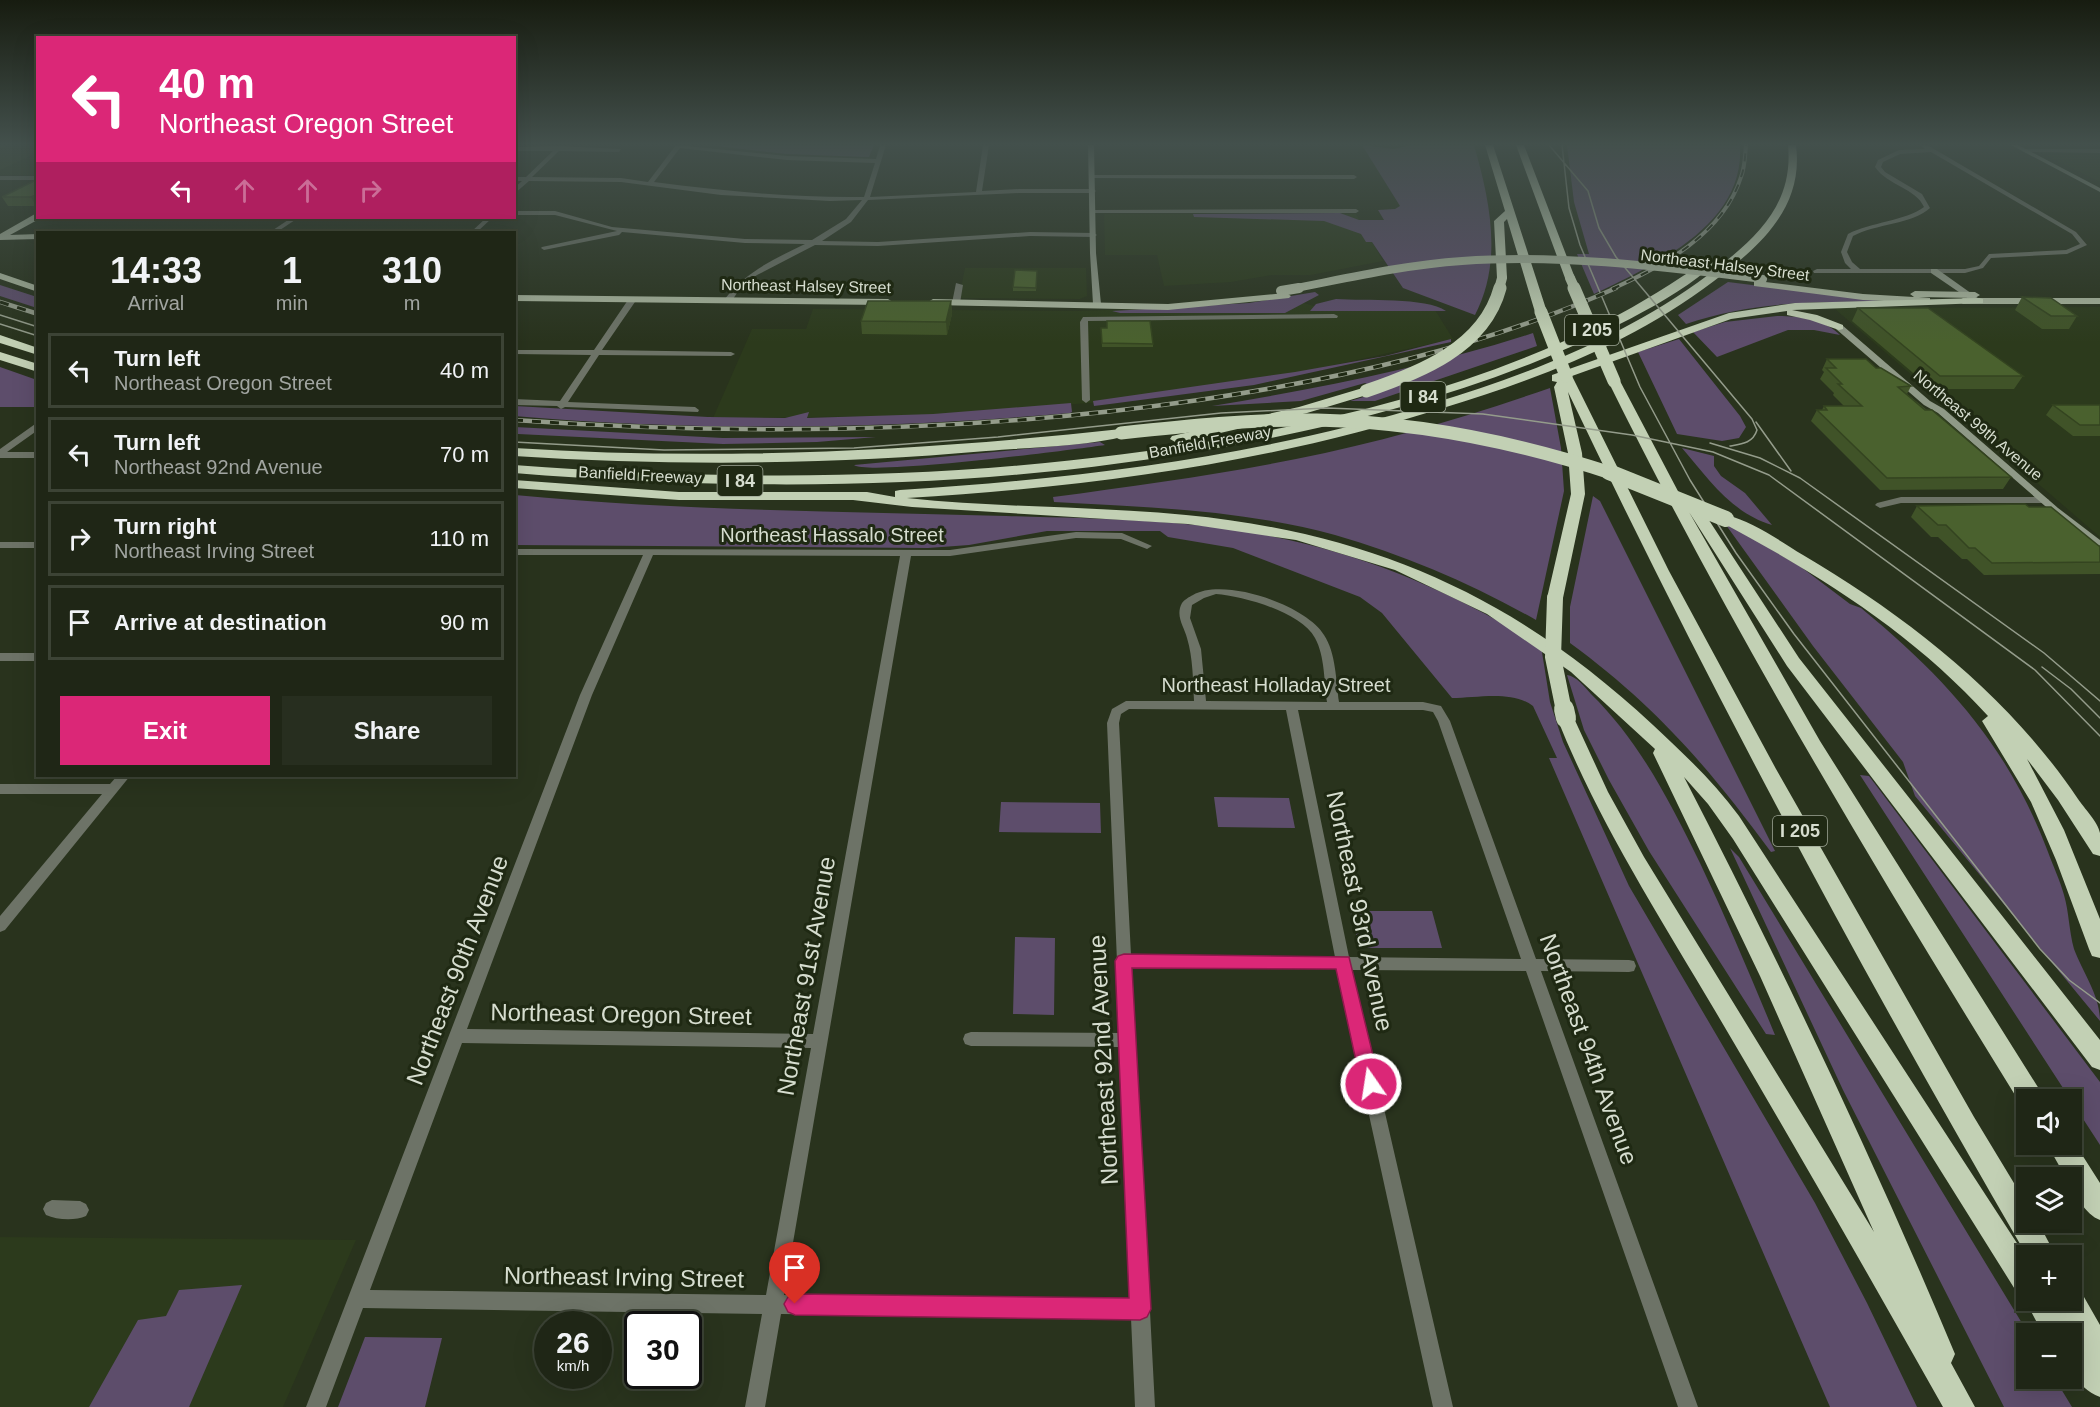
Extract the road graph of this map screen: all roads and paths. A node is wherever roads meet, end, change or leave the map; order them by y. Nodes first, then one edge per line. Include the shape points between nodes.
1 (856, 211) edge
2 (1356, 211) dead end
3 (1545, 211) edge
4 (1764, 211) edge
5 (1780, 211) edge
6 (1924, 211) edge
7 (2036, 211) edge
8 (1093, 212) joint
9 (1509, 212) joint
10 (516, 213) edge
11 (36, 217) edge
12 (293, 219) edge
13 (488, 219) edge
14 (275, 231) edge
15 (475, 231) edge
16 (632, 231) junction
17 (1094, 235) junction
18 (36, 236) edge
19 (0, 238) edge
20 (813, 243) junction
21 (544, 248) dead end
22 (1817, 271) dead end
23 (1858, 271) junction
24 (1934, 271) junction
25 (0, 276) edge
26 (959, 285) dead end
27 (36, 288) edge
28 (2100, 293) edge
29 (516, 298) edge
30 (1974, 298) junction
31 (633, 299) junction
32 (728, 300) junction
33 (2100, 301) edge
34 (901, 302) edge
35 (923, 302) edge
36 (956, 303) junction
37 (1097, 304) junction
38 (1334, 316) dead end
39 (1729, 316) junction
40 (1097, 317) junction
41 (1839, 327) joint
42 (0, 339) edge
43 (36, 351) edge
44 (516, 352) edge
45 (597, 352) junction
46 (731, 354) dead end
47 (0, 356) edge
48 (36, 367) edge
49 (1502, 387) junction
50 (1570, 399) junction
51 (1086, 400) dead end
52 (516, 402) edge
53 (561, 405) junction
54 (695, 410) dead end
55 (36, 426) edge
56 (516, 452) edge
57 (0, 454) edge
58 (36, 455) edge
59 (516, 470) edge
60 (966, 474) junction
61 (1663, 478) junction
62 (516, 484) edge
63 (857, 497) junction
64 (2044, 500) junction
65 (1880, 505) dead end
66 (0, 545) edge
67 (36, 545) edge
68 (2100, 545) edge
69 (1147, 546) dead end
70 (516, 552) edge
71 (649, 552) junction
72 (906, 554) junction
73 (1905, 630) junction
74 (0, 657) edge
75 (36, 657) edge
76 (1200, 704) junction
77 (1291, 705) junction
78 (1335, 705) junction
79 (1437, 709) joint
80 (1116, 712) joint
81 (1655, 738) junction
82 (123, 777) edge
83 (0, 789) edge
84 (113, 789) junction
85 (2100, 848) edge
86 (0, 926) edge
87 (2100, 949) edge
88 (1124, 961) junction
89 (1343, 962) junction
90 (1532, 965) junction
91 (1629, 966) dead end
92 (458, 1036) junction
93 (971, 1040) dead end
94 (1127, 1040) junction
95 (820, 1041) junction
96 (2100, 1059) edge
97 (2025, 1089) edge
98 (2067, 1155) edge
99 (2100, 1207) edge
100 (52, 1209) dead end
101 (80, 1210) dead end
102 (2036, 1245) edge
103 (2016, 1265) edge
104 (359, 1299) junction
105 (772, 1304) junction
106 (1140, 1309) junction
107 (2076, 1311) edge
108 (2100, 1353) edge
109 (2082, 1360) edge
110 (2100, 1382) edge
111 (316, 1407) edge
112 (754, 1407) edge
113 (1145, 1407) edge
114 (1443, 1407) edge
115 (1688, 1407) edge
116 (1961, 1407) edge

1 - 20 street
2 - 8 street
3 - 61 highway, I 205, bridge via 1614,381
4 - 60 highway, Banfield Freeway / I 84 via 1722,254 1647,304 1532,358 1398,404 1283,432 1127,459
5 - 49 highway, Banfield Freeway / I 84 via 1730,263 1688,294 1625,331
6 - 23 street via 1873,224 1850,235 1844,252
7 - 24 street via 2074,233 2084,245 2067,252 1994,255 1974,270
8 - 17 street
9 - 50 highway, I 205, bridge via 1566,376 1560,387
9 - 60 highway, bridge via 1499,221 1502,278 1489,315 1462,344 1410,374 1302,410 1187,438
10 - 16 street via 555,213
11 - 19 main road
12 - 14 street
13 - 15 street
16 - 20 street via 701,239
16 - 21 street
17 - 20 street
17 - 37 street
18 - 19 main road
20 - 32 street via 752,276
22 - 23 street
23 - 24 street
24 - 30 street
25 - 27 main road
26 - 36 street
28 - 30 main road, Northeast Halsey Street
29 - 31 main road, Northeast Halsey Street
30 - 33 main road, Northeast Halsey Street
30 - 37 main road, Northeast Halsey Street, bridge via 1878,298 1760,281 1604,266 1510,263 1409,272 1178,306
30 - 39 highway via 1795,306
31 - 32 main road, Northeast Halsey Street
31 - 45 street
32 - 34 main road, Northeast Halsey Street
35 - 36 main road, Northeast Halsey Street
36 - 37 main road, Northeast Halsey Street
37 - 40 street
38 - 40 street
39 - 41 highway via 1792,313
39 - 49 highway via 1541,383
40 - 51 street via 1084,322
41 - 64 street, Northeast 99th Avenue
42 - 43 highway
44 - 45 street
45 - 46 street
45 - 53 street
47 - 48 highway
49 - 63 highway, Banfield Freeway / I 84 via 1342,435 1227,459 1059,482
50 - 102 highway, I 205 via 1766,769
50 - 116 highway, bridge via 1578,494 1555,598 1553,657 1566,718 1593,783 1622,836 1836,1190
52 - 53 street
53 - 54 street
55 - 57 street
56 - 73 highway, bridge via 641,459 785,460 959,451 1291,420 1369,422 1431,429 1514,444 1649,486 1788,550
57 - 58 street
59 - 60 highway, Banfield Freeway / I 84 via 735,482
61 - 96 highway via 1696,511 1793,662
61 - 97 highway, I 205 via 1811,742
62 - 63 highway, Banfield Freeway / I 84 via 679,496
63 - 81 highway via 929,506 1192,519 1339,546 1443,584 1506,617 1602,686
64 - 65 street via 1901,500
64 - 68 street, Northeast 99th Avenue
66 - 67 street
69 - 72 street, Northeast Hassalo Street via 1122,536 1076,536 972,551
70 - 71 street, Northeast Hassalo Street
71 - 72 street, Northeast Hassalo Street
71 - 92 street, Northeast 90th Avenue via 586,695
72 - 95 street, Northeast 91st Avenue
73 - 85 highway via 1939,656 1994,709 2072,806
73 - 87 highway via 1985,713 2023,768 2055,828
74 - 75 street
76 - 77 street, Northeast Holladay Street
76 - 78 street via 1195,648 1185,618 1187,604 1215,591 1236,593 1310,623 1320,637
76 - 80 street, Northeast Holladay Street via 1126,705
77 - 78 street, Northeast Holladay Street
77 - 89 street, Northeast 93rd Avenue
78 - 79 street, Northeast Holladay Street
79 - 90 street, Northeast 94th Avenue
80 - 88 street, Northeast 92nd Avenue via 1113,723
81 - 103 highway via 1706,788 1742,836
81 - 116 highway via 1705,834 1871,1191
82 - 84 street
83 - 84 street
84 - 86 street
88 - 89 street
88 - 94 street, Northeast 92nd Avenue
89 - 90 street
89 - 114 street, Northeast 93rd Avenue
90 - 91 street
90 - 115 street, Northeast 94th Avenue
92 - 95 street, Northeast Oregon Street
92 - 104 street, Northeast 90th Avenue
93 - 94 street
94 - 106 street, Northeast 92nd Avenue
95 - 105 street, Northeast 91st Avenue
98 - 99 highway
100 - 101 street
104 - 105 street, Northeast Irving Street
104 - 111 street, Northeast 90th Avenue
105 - 106 street, Northeast Irving Street
105 - 112 street, Northeast 91st Avenue
106 - 113 street, Northeast 92nd Avenue
107 - 108 highway
109 - 110 highway

